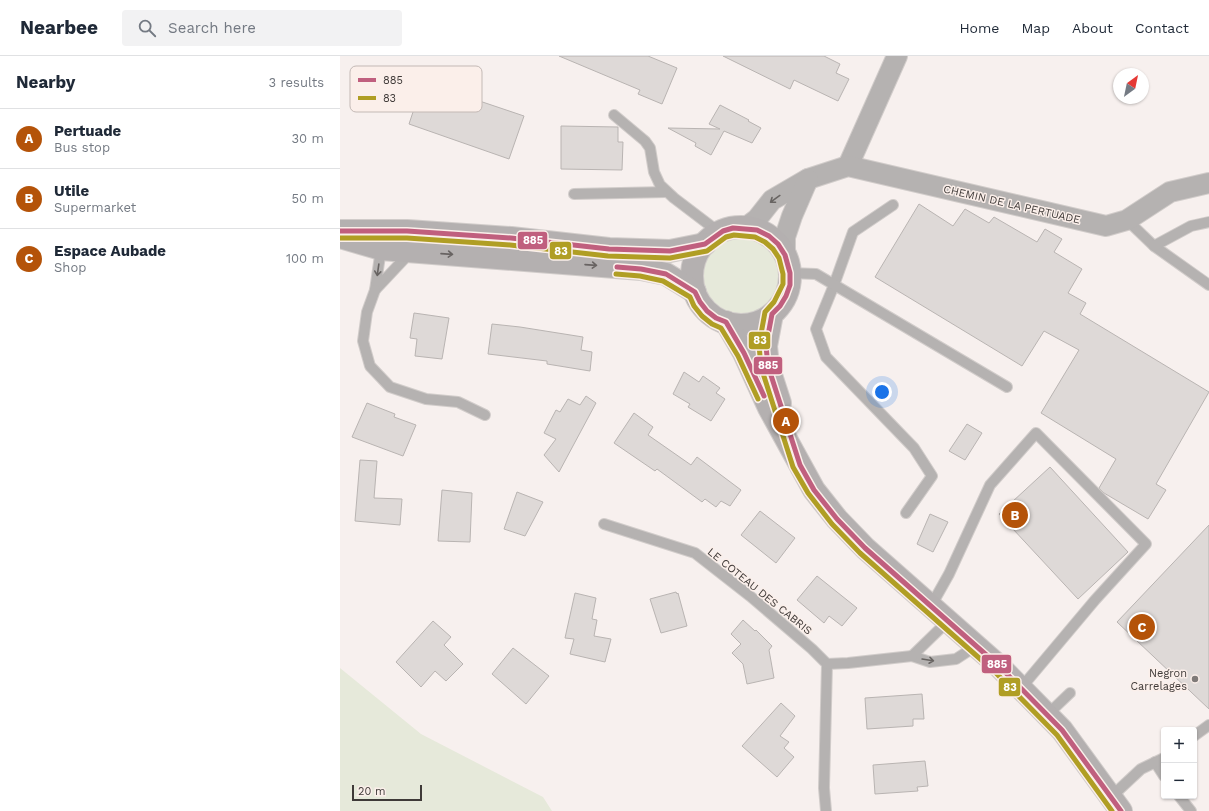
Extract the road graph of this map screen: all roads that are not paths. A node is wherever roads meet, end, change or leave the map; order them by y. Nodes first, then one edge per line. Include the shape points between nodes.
1 (892, 58) edge
2 (614, 115) dead end
3 (848, 166) junction
4 (808, 179) junction
5 (1209, 183) edge
6 (667, 192) junction
7 (574, 194) dead end
8 (893, 205) dead end
9 (1127, 220) junction
10 (1209, 222) edge
11 (745, 228) junction
12 (340, 231) edge
13 (407, 231) junction
14 (340, 238) edge
15 (712, 239) junction
16 (1154, 246) junction
17 (380, 249) junction
18 (417, 252) junction
19 (788, 264) junction
20 (834, 285) junction
21 (1209, 285) edge
22 (375, 290) junction
23 (695, 292) junction
24 (772, 314) junction
25 (726, 322) junction
26 (1007, 387) dead end
27 (485, 415) dead end
28 (800, 465) junction
29 (906, 513) dead end
30 (604, 524) dead end
31 (931, 606) junction
32 (948, 621) junction
33 (976, 646) junction
34 (912, 656) junction
35 (827, 664) junction
36 (1021, 688) junction
37 (1070, 693) dead end
38 (1047, 715) junction
39 (1209, 725) edge
40 (1197, 734) edge
41 (1160, 760) edge
42 (1181, 799) edge
43 (1116, 804) edge
44 (826, 811) edge
45 (1191, 811) edge

1 - 3 street
2 - 6 lane via 650,148 654,172
3 - 4 street
3 - 9 street, CHEMIN DE LA PERTUADE via 1106,226
4 -> 11 street via 772,200 757,219
4 - 19 street via 785,237
5 - 9 street, CHEMIN DE LA PERTUADE via 1170,192
6 - 7 lane
6 - 15 lane
8 - 20 lane via 853,232
9 - 16 lane
10 - 16 lane via 1191,226
11 - 15 main road via 734,228
11 - 19 main road via 769,236 778,244
12 - 13 main road
13 - 15 main road via 511,238 609,249 670,251
13 - 17 lane
14 - 17 main road
15 - 23 main road via 698,255 694,267
16 - 21 lane
17 - 18 main road
17 -> 22 lane
18 - 22 lane via 406,256
18 -> 23 main road via 641,269 666,274
19 - 20 lane via 816,274
19 - 24 main road via 790,284 780,306
20 - 26 lane
20 - 29 lane via 816,329 826,358 914,448 932,476
22 - 27 lane via 367,312 363,341 370,366 390,387 426,399 458,402
23 - 25 main road via 707,311
24 - 25 main road via 750,324
24 - 28 main road via 766,346 768,366
25 - 28 main road
28 - 31 main road via 814,490 837,519 865,548
30 - 35 lane, LE COTEAU DES CABRIS via 695,553
31 - 32 main road
31 - 36 lane via 949,574 990,485 1036,433 1146,544
32 - 33 main road
32 - 34 lane
34 -> 33 lane via 930,662 956,659
33 - 36 main road
34 - 35 lane
35 - 44 lane via 824,788
36 - 38 main road
37 - 38 lane
38 - 43 main road via 1062,730
39 - 40 lane
41 - 43 lane via 1141,769
42 - 45 lane

